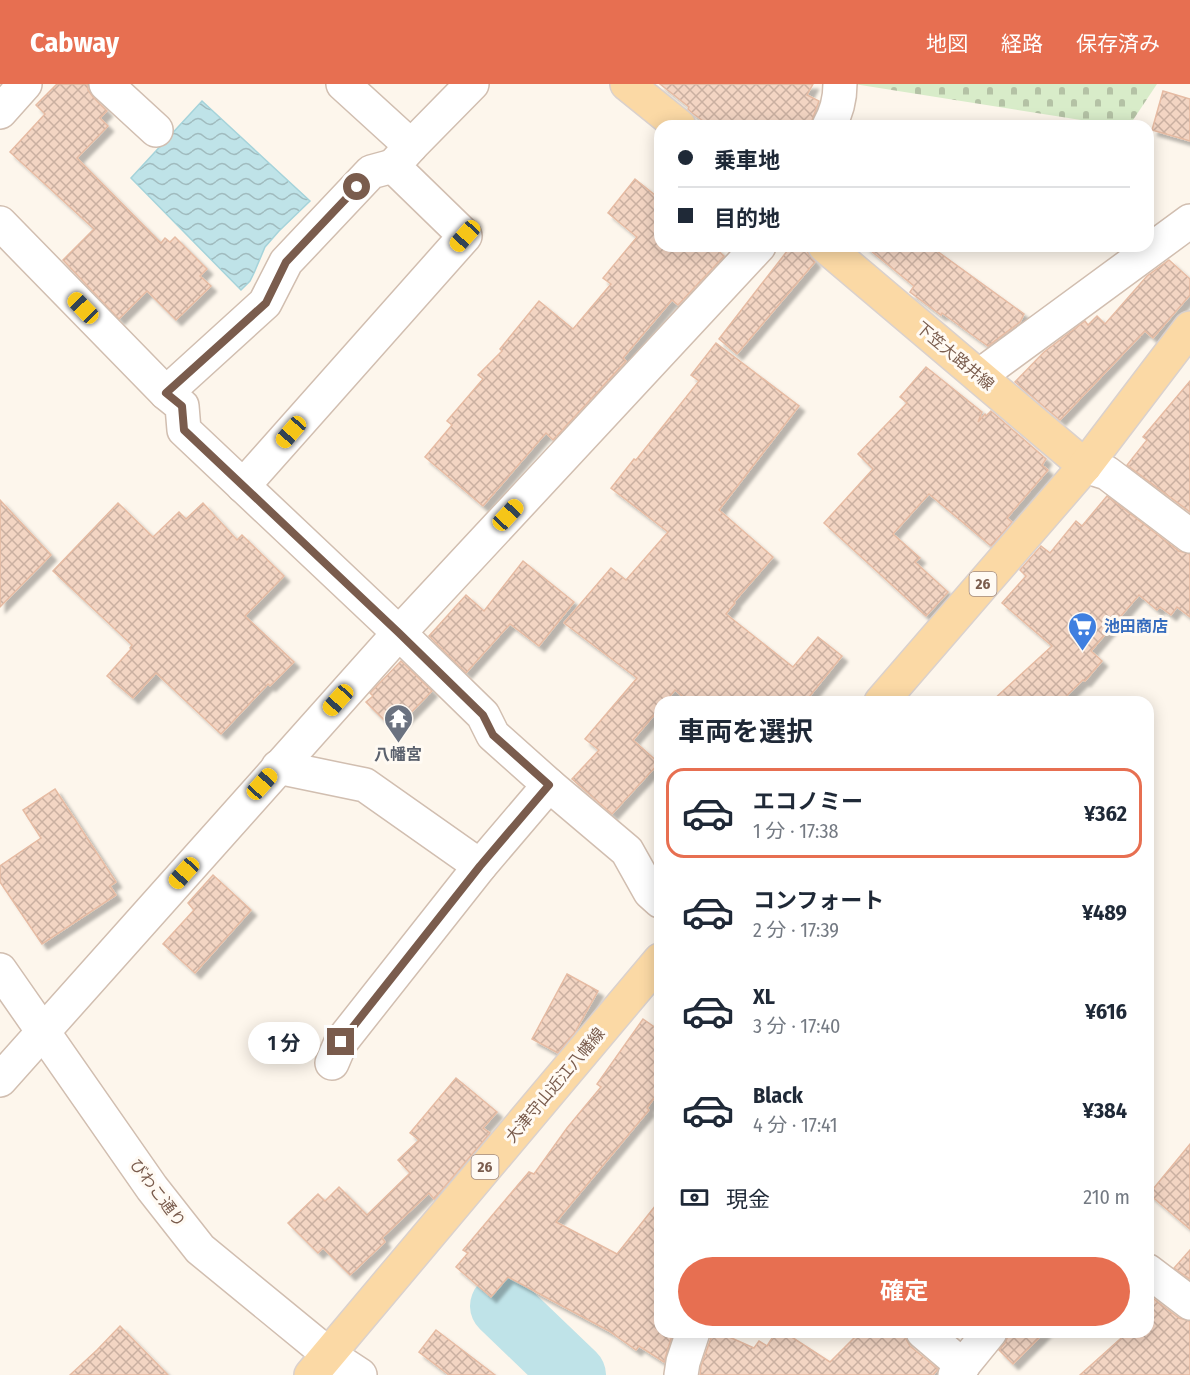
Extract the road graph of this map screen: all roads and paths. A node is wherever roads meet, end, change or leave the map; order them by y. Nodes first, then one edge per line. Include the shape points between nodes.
1 (25, 84) edge
2 (106, 84) edge
3 (343, 84) edge
4 (472, 84) edge
5 (627, 84) edge
6 (840, 84) edge
7 (0, 112) edge
8 (671, 120) edge
9 (832, 120) edge
10 (156, 130) dead end
11 (402, 156) junction
12 (1190, 221) edge
13 (0, 223) edge
14 (1154, 247) edge
15 (753, 252) edge
16 (832, 252) edge
17 (1148, 252) edge
18 (1190, 328) edge
19 (979, 376) junction
20 (166, 393) junction
21 (1085, 466) junction
22 (243, 486) junction
23 (1190, 536) edge
24 (399, 633) junction
25 (886, 696) edge
26 (278, 767) junction
27 (549, 785) junction
28 (480, 866) junction
29 (654, 896) edge
30 (654, 967) edge
31 (0, 970) edge
32 (43, 1031) junction
33 (332, 1063) dead end
34 (0, 1080) edge
35 (1154, 1276) edge
36 (1190, 1303) edge
37 (691, 1338) edge
38 (929, 1338) edge
39 (985, 1338) edge
40 (319, 1365) edge
41 (959, 1370) edge
42 (360, 1375) edge
43 (681, 1375) edge

1 - 7 street
2 - 10 street
3 - 11 street
4 - 11 street
5 - 8 main road
6 - 9 street
11 - 20 street via 371,172 286,262 266,303
11 - 22 street via 465,236
12 - 14 street
13 - 20 street
15 - 24 street
16 - 19 main road, 下笠大路井線
17 - 19 street
18 - 21 main road, 26
19 - 21 main road, 下笠大路井線
20 - 22 street via 182,406 184,430
21 - 23 street via 1107,472
21 - 25 main road, 26
22 - 24 street
24 - 26 street
24 - 27 street via 483,715 493,735
26 - 28 street via 365,785
26 - 32 street
27 - 28 street
27 - 29 street via 627,851
28 - 33 street via 341,1042
30 - 40 main road, 大津守山近江八幡線 / 26
31 - 32 street, びわこ通り
32 - 34 street
32 - 40 street, びわこ通り via 152,1188 200,1249
35 - 36 street
37 - 43 street
38 - 41 street
39 - 41 street
40 - 42 street, びわこ通り

